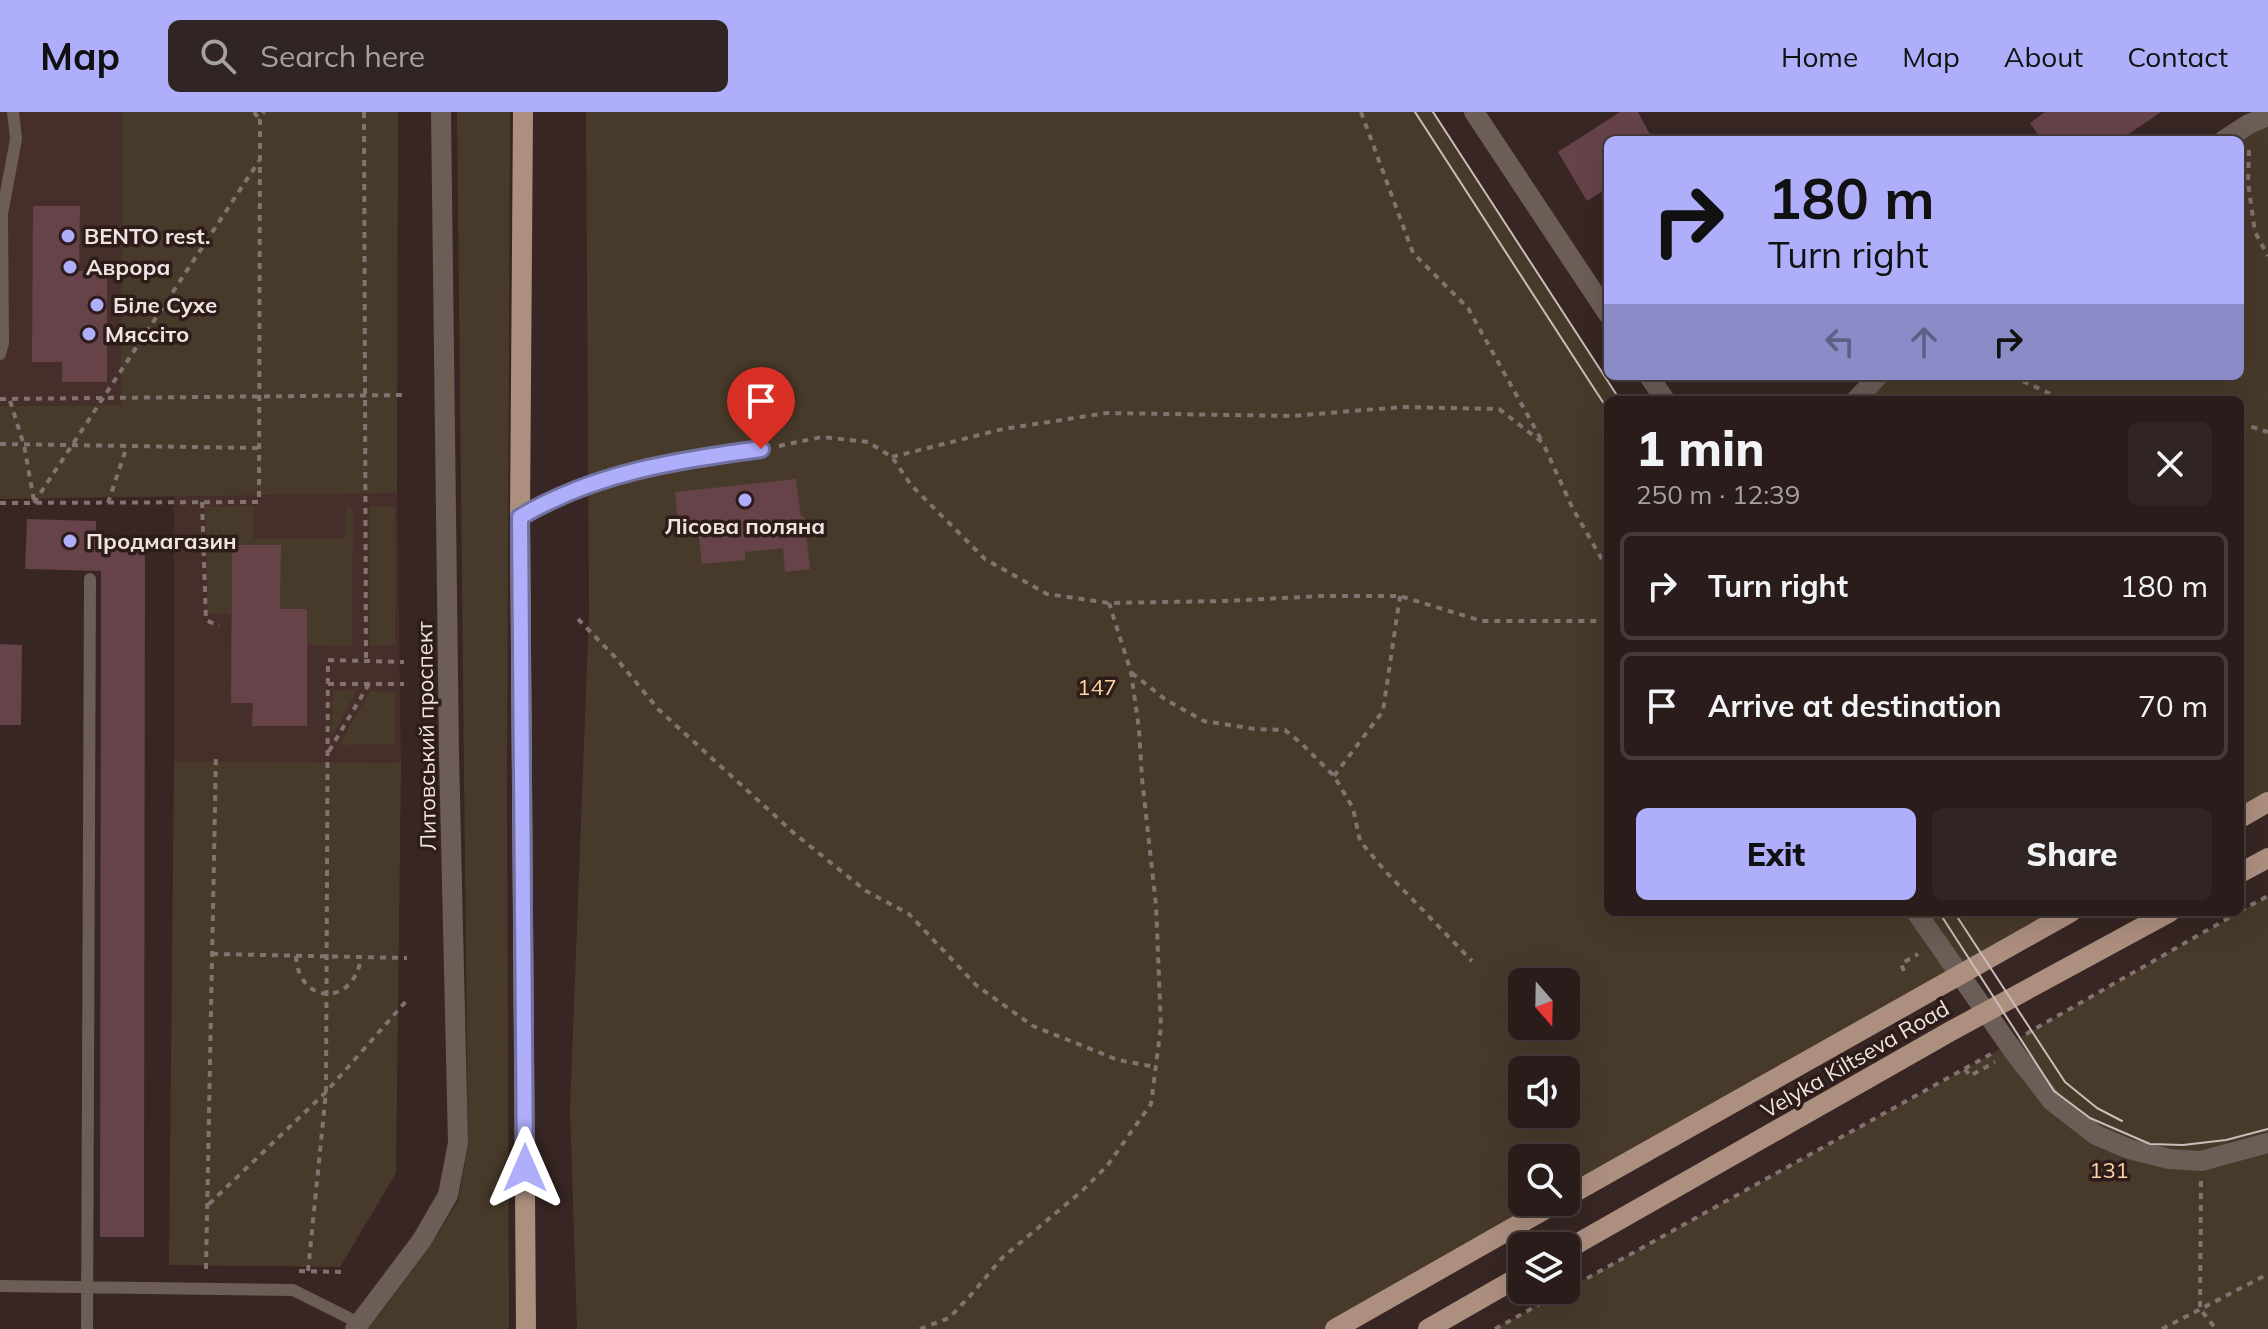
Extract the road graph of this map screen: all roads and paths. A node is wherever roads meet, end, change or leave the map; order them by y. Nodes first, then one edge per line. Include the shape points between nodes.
1 (13, 112) edge
2 (254, 112) edge
3 (264, 112) edge
4 (364, 112) edge
5 (441, 112) edge
6 (523, 112) edge
7 (1361, 112) edge
8 (1474, 112) edge
9 (2253, 117) edge
10 (260, 120) junction
11 (2229, 136) edge
12 (259, 161) junction
13 (2268, 256) edge
14 (1604, 308) edge
15 (0, 354) edge
16 (1874, 380) edge
17 (2021, 380) edge
18 (404, 395) dead end
19 (365, 396) junction
20 (1860, 396) edge
21 (2055, 396) edge
22 (258, 397) junction
23 (0, 399) edge
24 (103, 399) junction
25 (10, 400) junction
26 (2244, 424) edge
27 (2268, 432) edge
28 (1543, 443) junction
29 (0, 444) edge
30 (24, 445) junction
31 (72, 446) junction
32 (127, 446) junction
33 (259, 448) junction
34 (761, 449) joint
35 (892, 457) junction
36 (202, 502) junction
37 (0, 503) edge
38 (34, 503) junction
39 (108, 503) junction
40 (520, 517) junction
41 (1604, 563) edge
42 (90, 579) dead end
43 (1400, 596) junction
44 (1109, 603) junction
45 (578, 619) dead end
46 (1604, 621) edge
47 (219, 626) dead end
48 (366, 661) junction
49 (404, 662) dead end
50 (1131, 672) junction
51 (328, 684) junction
52 (369, 684) junction
53 (404, 684) dead end
54 (328, 753) junction
55 (216, 754) dead end
56 (1334, 776) junction
57 (2268, 802) edge
58 (2244, 816) edge
59 (2268, 858) edge
60 (2244, 871) edge
61 (2268, 896) edge
62 (2244, 909) edge
63 (1919, 916) edge
64 (2064, 916) edge
65 (2163, 916) edge
66 (2232, 916) edge
67 (1920, 953) dead end
68 (212, 954) junction
69 (296, 956) junction
70 (327, 957) junction
71 (361, 958) junction
72 (407, 958) dead end
73 (1472, 961) dead end
74 (1904, 971) dead end
75 (326, 993) junction
76 (408, 999) dead end
77 (2085, 1001) dead end
78 (1994, 1063) dead end
79 (1156, 1067) junction
80 (326, 1092) junction
81 (2268, 1143) edge
82 (2201, 1161) junction
83 (1580, 1189) edge
84 (208, 1205) junction
85 (1533, 1216) edge
86 (1580, 1242) edge
87 (206, 1269) dead end
88 (308, 1271) dead end
89 (2268, 1274) edge
90 (1580, 1282) edge
91 (1508, 1283) edge
92 (0, 1286) edge
93 (88, 1288) junction
94 (1541, 1304) edge
95 (2200, 1309) junction
96 (357, 1326) edge
97 (87, 1329) edge
98 (526, 1329) edge
99 (920, 1329) edge
100 (1335, 1329) edge
101 (1428, 1329) edge
102 (1495, 1329) edge
103 (2162, 1329) edge
104 (2216, 1329) edge

1 - 15 lane via 16,139 2,214
2 - 10 path
3 - 10 path
4 - 19 path
5 - 96 street, Литовський проспект via 458,1143 448,1195 422,1240
6 - 40 main road
7 - 28 path via 1413,253 1468,308
8 - 14 street
9 - 11 street
9 - 13 path via 2248,183 2255,232
10 - 12 path
12 - 22 path
12 - 24 path
16 - 20 street
17 - 21 path
18 - 19 path
19 - 22 path
19 - 48 path
22 - 24 path
22 - 33 path
23 - 25 path
24 - 25 path
24 - 31 path
25 - 30 path
26 - 27 path
28 - 35 path via 1499,409 1402,407 1292,416 1107,413 1003,429
28 - 41 path
29 - 30 path
30 - 31 path
30 - 38 path
31 - 32 path
31 - 38 path
32 - 33 path
32 - 39 path
33 - 36 path via 259,502
34 - 35 path via 822,437 868,442
34 - 40 lane via 616,474 568,491
35 - 44 path via 911,485 985,559 1047,594
36 - 39 path
36 - 47 path via 206,620
37 - 38 path
38 - 39 path
40 - 98 main road
42 - 93 lane
43 - 44 path
43 - 46 path via 1482,621
43 - 56 path via 1383,711
44 - 50 path
45 - 79 path via 659,710 795,834 866,891 909,914 976,985 1033,1026 1118,1060
48 - 49 path
48 - 51 path via 328,660
50 - 56 path via 1204,721 1285,730
50 - 79 path via 1156,905 1161,1026
51 - 52 path
51 - 54 path
52 - 53 path
52 - 54 path
54 - 70 path
55 - 68 path
56 - 73 path via 1353,808 1360,841
57 - 58 main road
59 - 60 main road
61 - 62 path
63 - 82 street via 2052,1101 2096,1135 2129,1149
64 - 83 main road, Velyka Kiltseva Road
65 - 86 main road, Velyka Kiltseva Road
66 - 77 path
67 - 74 path via 1901,964
68 - 69 path
68 - 84 path
69 - 70 path
69 - 75 path via 307,986
70 - 71 path
70 - 75 path
71 - 72 path
71 - 75 path via 354,981
75 - 80 path
76 - 80 path
78 - 90 path via 1970,1076 1968,1067
79 - 99 path via 1151,1104 1107,1166 1002,1258 949,1318
80 - 84 path
80 - 88 path
81 - 82 street
82 - 95 path
84 - 87 path
85 - 100 main road
89 - 95 path
91 - 101 main road
92 - 93 lane
93 - 96 lane via 293,1290
93 - 97 lane
94 - 102 path
95 - 103 path
95 - 104 path

